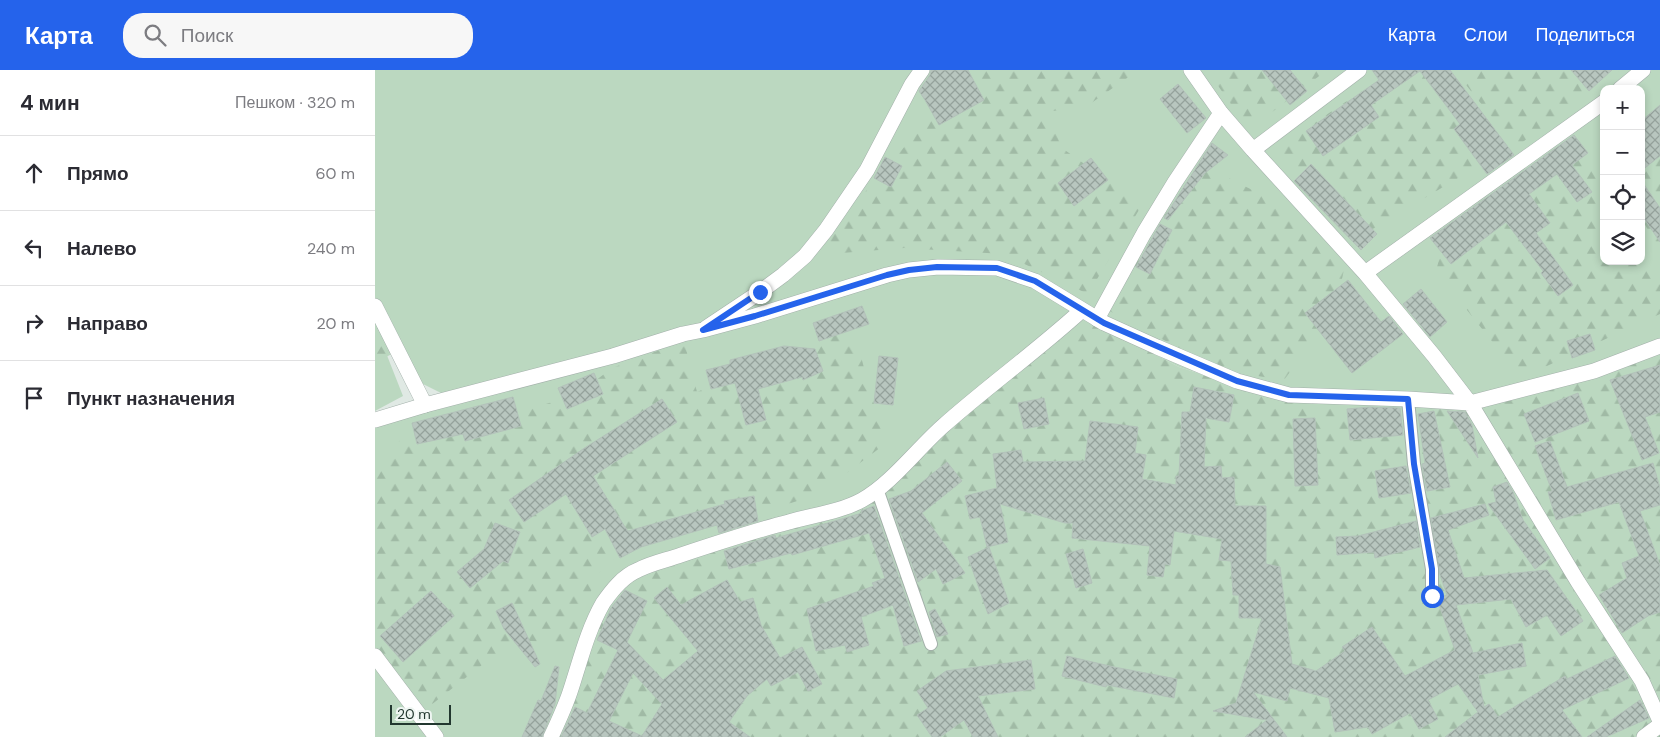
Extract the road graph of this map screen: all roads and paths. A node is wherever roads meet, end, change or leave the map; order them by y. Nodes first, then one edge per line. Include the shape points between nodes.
1 (922, 70) edge
2 (1191, 70) edge
3 (1359, 70) edge
4 (1643, 70) edge
5 (1624, 85) edge
6 (1600, 105) edge
7 (1221, 113) junction
8 (1253, 150) junction
9 (1365, 272) junction
10 (375, 306) edge
11 (1082, 310) junction
12 (1097, 319) junction
13 (703, 330) junction
14 (1660, 346) edge
15 (1408, 399) junction
16 (1470, 403) junction
17 (425, 405) junction
18 (375, 420) edge
19 (877, 489) junction
20 (1432, 596) dead end
21 (931, 644) dead end
22 (375, 656) edge
23 (1660, 720) edge
24 (1660, 726) edge
25 (437, 737) edge
26 (551, 737) edge
27 (1644, 737) edge

1 - 13 street via 867,170 805,256 760,292
2 - 7 street
3 - 8 street
4 - 5 street
6 - 9 street
7 - 8 street
7 - 12 street via 1170,190
8 - 9 street
9 - 16 street
10 - 17 street
11 - 12 street
11 - 13 street via 1035,281 997,268 937,267 887,275
11 - 19 street via 941,427
12 - 15 street via 1237,381 1289,395
13 - 17 street
14 - 16 street via 1594,370
15 - 16 street
15 - 20 lane via 1414,464 1432,569
16 - 23 street via 1642,681
17 - 18 street
19 - 21 lane
19 - 26 street via 854,504 717,543 638,570 624,578 603,603 593,624
22 - 25 street
24 - 27 street

